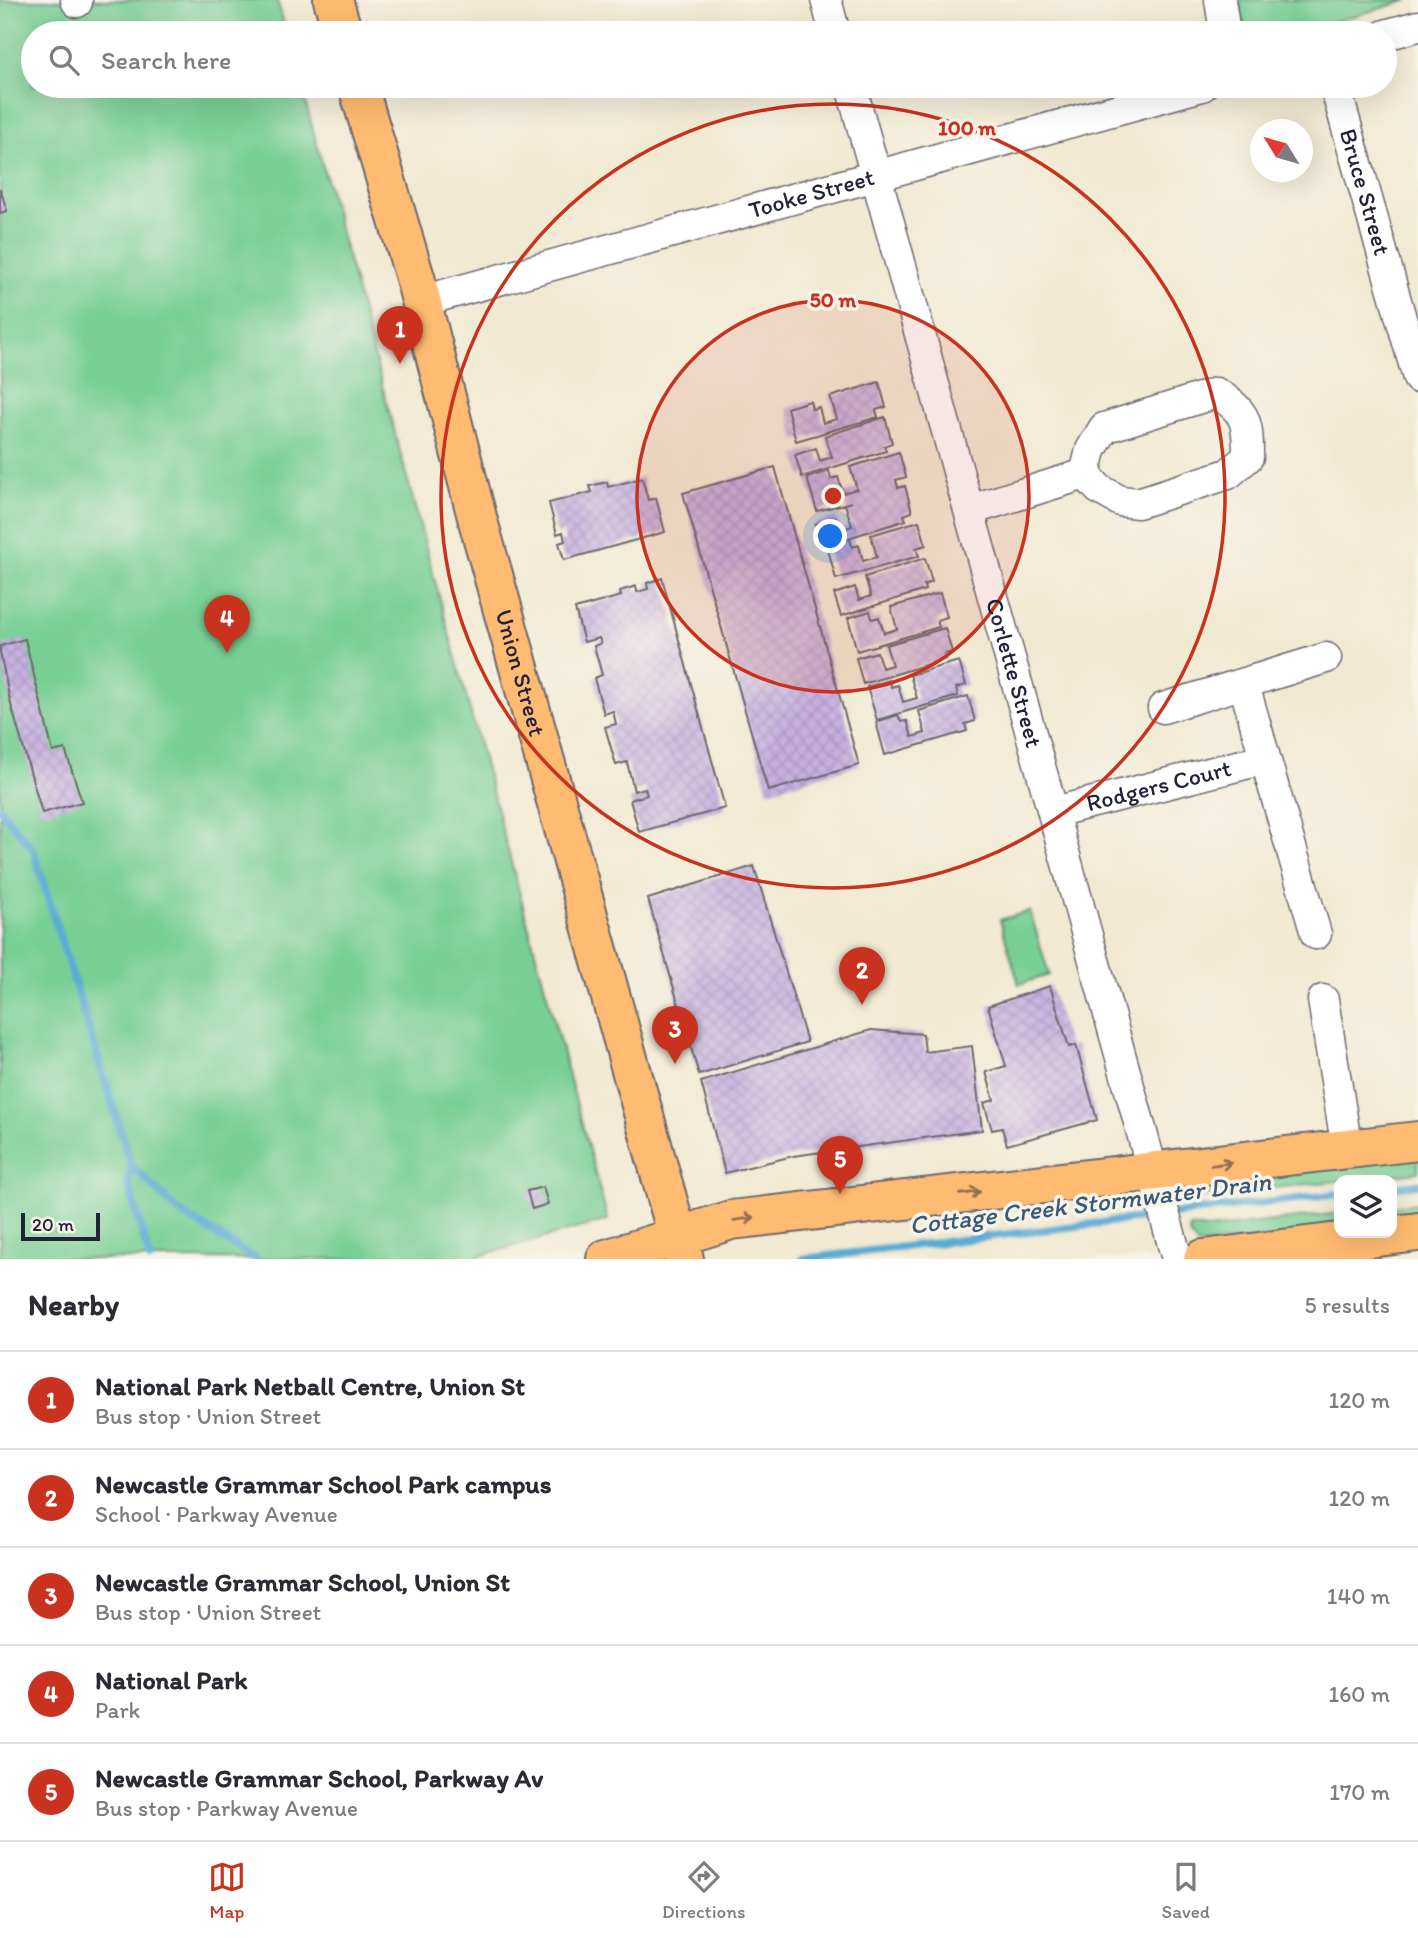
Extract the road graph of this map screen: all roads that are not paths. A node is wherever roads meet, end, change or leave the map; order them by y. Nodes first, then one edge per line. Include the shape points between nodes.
1 (333, 0) edge
2 (826, 0) edge
3 (1220, 0) edge
4 (339, 21) edge
5 (832, 21) edge
6 (1223, 21) edge
7 (1418, 26) edge
8 (1397, 32) edge
9 (362, 98) edge
10 (854, 98) edge
11 (1159, 98) edge
12 (1338, 98) edge
13 (877, 176) junction
14 (422, 301) junction
15 (1418, 378) edge
16 (1085, 474) junction
17 (970, 510) junction
18 (1326, 658) dead end
19 (1244, 685) junction
20 (1163, 708) dead end
21 (1265, 759) junction
22 (1054, 812) junction
23 (1316, 934) dead end
24 (1322, 1000) dead end
25 (1418, 1141) edge
26 (1347, 1149) junction
27 (1153, 1172) junction
28 (1418, 1233) edge
29 (682, 1251) edge
30 (606, 1259) edge
31 (1177, 1259) edge
32 (1203, 1259) edge

1 - 4 main road
2 - 5 street
3 - 6 street
7 - 8 street
9 - 14 main road, Union Street
10 - 13 street, Corlette Street
11 - 13 street, Tooke Street
12 - 15 street, Bruce Street
13 - 14 street, Tooke Street
13 - 17 street, Corlette Street
14 - 29 main road, Union Street via 478,521
16 - 16 street via 1091,450 1104,428 1216,393 1236,404 1248,426 1248,457 1228,474 1138,503 1120,501
16 - 17 street
17 - 22 street, Corlette Street
18 - 19 street
19 - 20 street
19 - 21 street, Rodgers Court
21 - 22 street, Rodgers Court
21 - 23 street, Rodgers Court
22 - 27 street, Corlette Street
24 - 26 street
25 - 26 main road
27 -> 26 main road
29 -> 27 main road via 731,1220
27 - 31 street, Corlette Street
28 - 32 main road
29 - 30 main road

